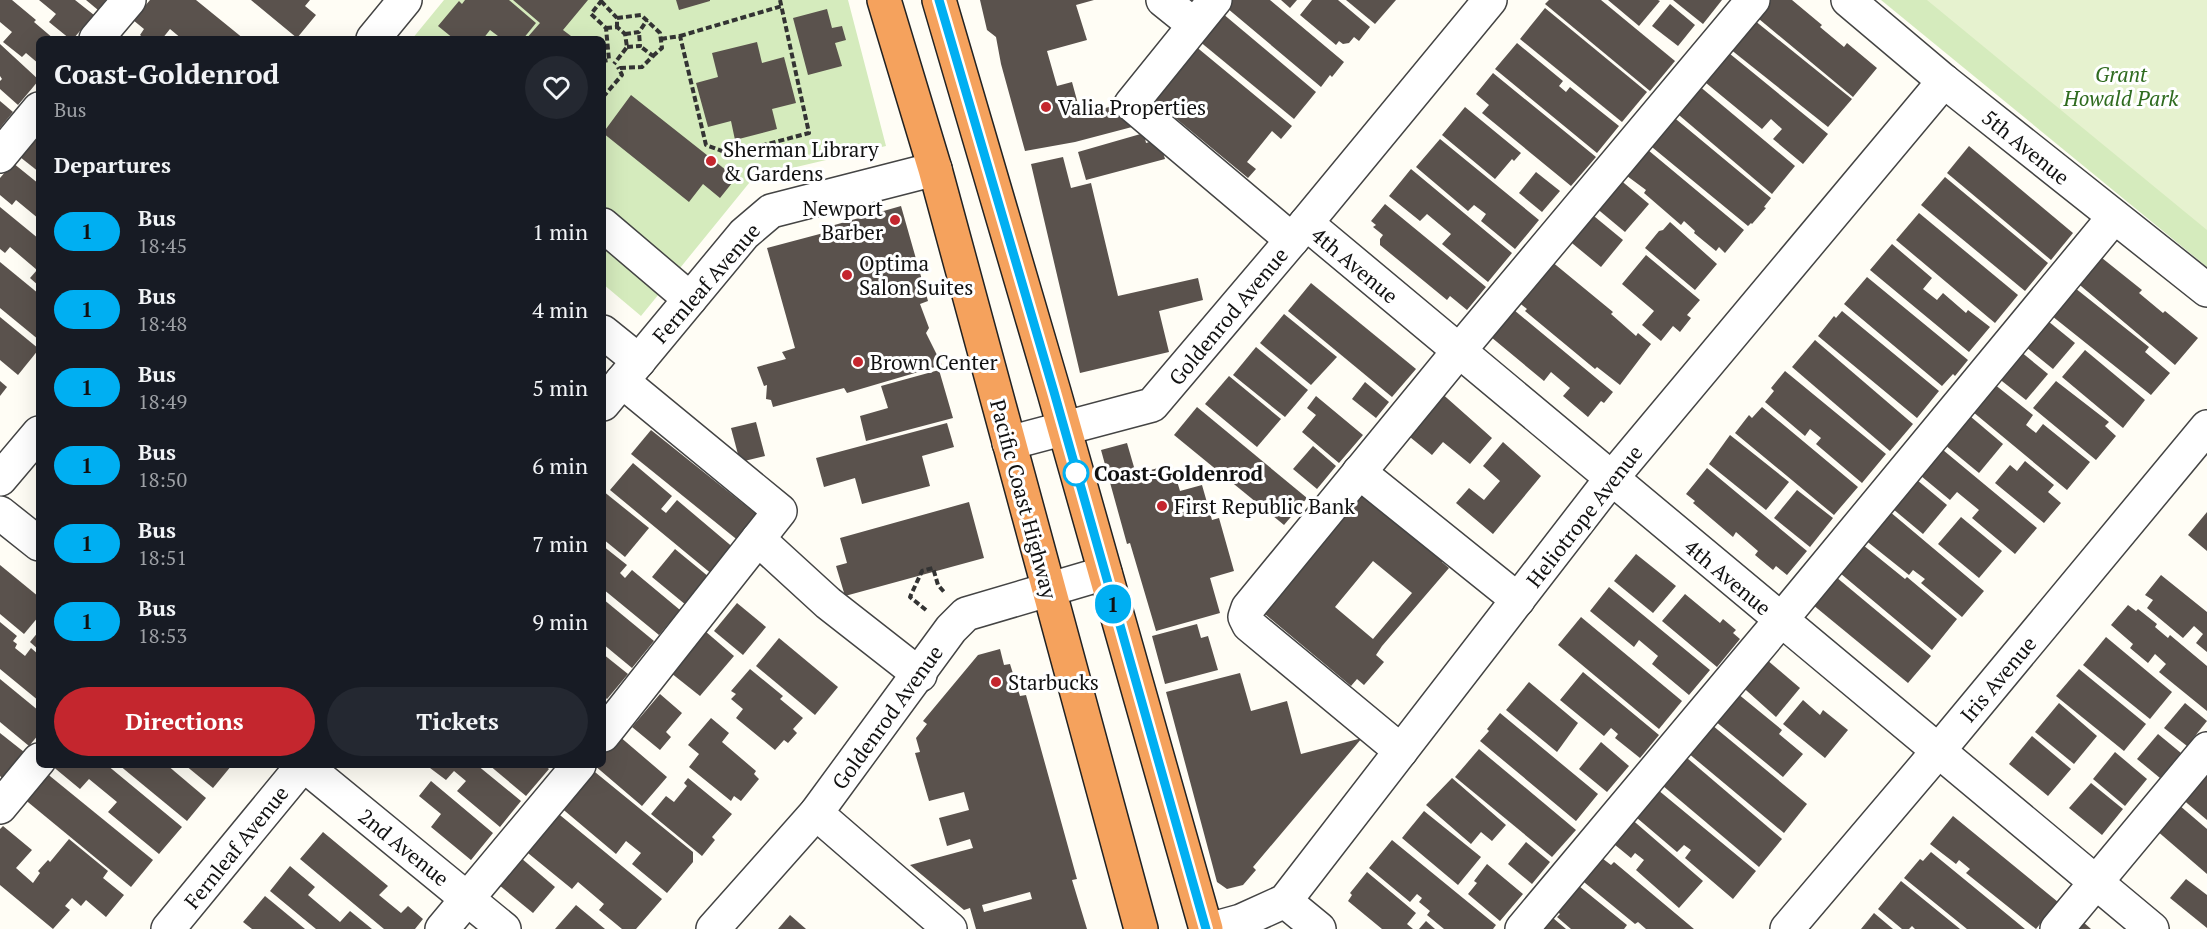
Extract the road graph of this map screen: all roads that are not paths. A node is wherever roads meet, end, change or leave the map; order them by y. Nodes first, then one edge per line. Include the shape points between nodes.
1 (129, 0) edge
2 (405, 0) edge
3 (885, 0) edge
4 (939, 0) edge
5 (1163, 0) edge
6 (1215, 0) edge
7 (1490, 0) edge
8 (1753, 0) edge
9 (1848, 0) edge
10 (1194, 25) junction
11 (99, 36) edge
12 (378, 36) edge
13 (1944, 81) junction
14 (36, 113) edge
15 (0, 156) edge
16 (935, 169) junction
17 (2114, 217) junction
18 (606, 228) edge
19 (1299, 232) junction
20 (2207, 290) edge
21 (690, 299) junction
22 (606, 340) edge
23 (1458, 352) junction
24 (622, 382) edge
25 (2207, 427) edge
26 (1064, 430) junction
27 (36, 437) edge
28 (1009, 443) junction
29 (1359, 472) junction
30 (0, 479) edge
31 (1611, 479) junction
32 (0, 513) edge
33 (758, 539) junction
34 (36, 542) edge
35 (1105, 573) junction
36 (1048, 591) junction
37 (1518, 600) junction
38 (1781, 620) junction
39 (920, 675) junction
40 (606, 731) edge
41 (2207, 749) edge
42 (1939, 750) junction
43 (1401, 751) junction
44 (36, 764) edge
45 (301, 768) edge
46 (307, 768) edge
47 (576, 768) edge
48 (0, 807) edge
49 (816, 813) junction
50 (2096, 883) junction
51 (467, 898) junction
52 (1285, 901) junction
53 (168, 929) edge
54 (442, 929) edge
55 (504, 929) edge
56 (713, 929) edge
57 (950, 929) edge
58 (1141, 929) edge
59 (1206, 929) edge
60 (1212, 929) edge
61 (1319, 929) edge
62 (1522, 929) edge
63 (1787, 929) edge
64 (2057, 929) edge
65 (2152, 929) edge

1 - 11 street
2 - 12 street
3 - 16 highway, Pacific Coast Highway
4 - 26 highway
5 - 10 street
6 - 10 street
7 - 19 street, Goldenrod Avenue
8 - 23 street
9 - 13 street, 5th Avenue
10 - 19 street, 4th Avenue via 1131,104
13 - 17 street, 5th Avenue
13 - 31 street, Heliotrope Avenue
14 - 15 street
16 - 21 street, Fernleaf Avenue via 771,211 744,234
16 - 28 highway, Pacific Coast Highway
17 - 20 street, 5th Avenue
17 - 38 street
18 - 21 street
19 - 23 street, 4th Avenue
19 - 26 street, Goldenrod Avenue via 1152,405
21 - 24 street, Fernleaf Avenue
22 - 24 street
23 - 29 street
23 - 31 street, 4th Avenue
24 - 33 street via 780,511
25 - 42 street, Iris Avenue
26 - 28 street, Goldenrod Avenue
26 - 35 highway
27 - 30 street
28 - 36 highway, Pacific Coast Highway
29 - 37 street
29 - 43 street via 1248,608 1245,617 1249,625
31 - 37 street, Heliotrope Avenue
31 - 38 street, 4th Avenue
32 - 34 street
33 - 39 street via 828,603
33 - 40 street
35 - 36 street, Goldenrod Avenue
35 - 59 highway
36 - 39 street, Goldenrod Avenue via 966,614
36 - 58 highway, Pacific Coast Highway
37 - 43 street, Heliotrope Avenue
38 - 42 street, 4th Avenue
38 - 62 street
39 - 49 street, Goldenrod Avenue
41 - 50 street
42 - 50 street, 4th Avenue
42 - 63 street, Iris Avenue
43 - 52 street, Heliotrope Avenue
44 - 48 street
45 - 53 street, Fernleaf Avenue
46 - 51 street, 2nd Avenue
47 - 51 street
49 - 56 street, Goldenrod Avenue
49 - 57 street
50 - 64 street
50 - 65 street, 4th Avenue
51 - 54 street
51 - 55 street, 2nd Avenue
52 - 60 street, Heliotrope Avenue
52 - 61 street

